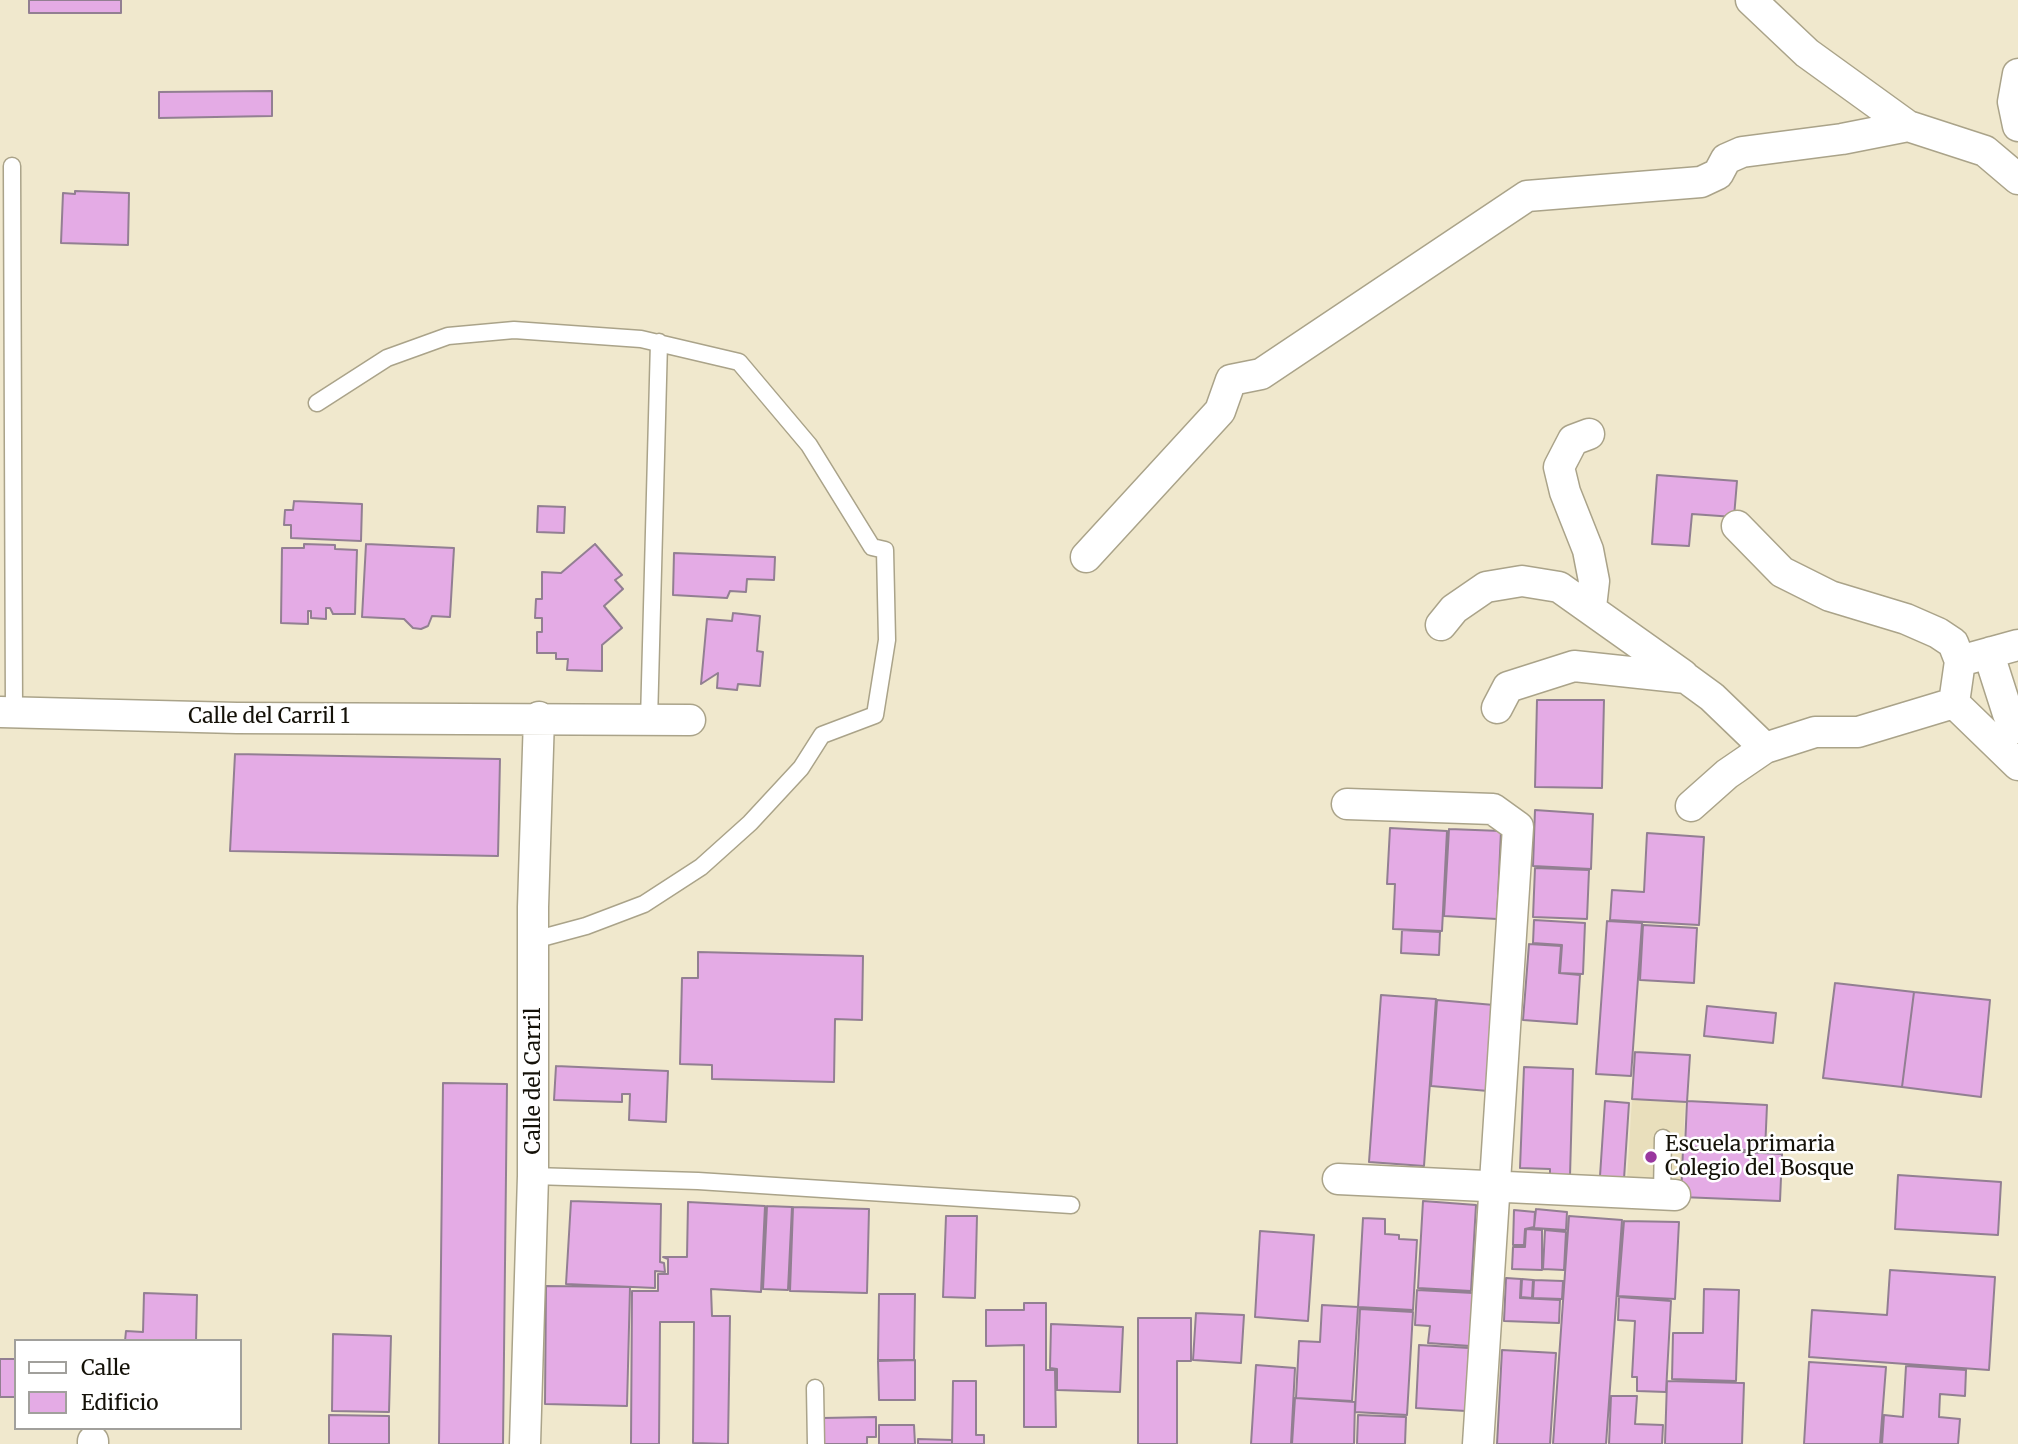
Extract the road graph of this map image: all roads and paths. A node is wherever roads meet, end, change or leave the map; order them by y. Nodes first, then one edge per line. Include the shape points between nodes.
1 (1751, 0) edge
2 (2018, 74) edge
3 (1908, 126) junction
4 (2018, 126) edge
5 (12, 166) dead end
6 (2018, 179) edge
7 (659, 342) junction
8 (317, 403) dead end
9 (1589, 434) dead end
10 (1737, 526) dead end
11 (1086, 556) dead end
12 (1591, 607) junction
13 (1441, 625) dead end
14 (2005, 648) edge
15 (1960, 661) junction
16 (1686, 677) junction
17 (1954, 704) junction
18 (1497, 708) dead end
19 (7, 712) edge
20 (538, 718) junction
21 (690, 720) dead end
22 (649, 721) junction
23 (2018, 728) edge
24 (1765, 748) junction
25 (2018, 765) edge
26 (1347, 804) dead end
27 (1691, 806) dead end
28 (534, 940) junction
29 (1663, 1138) dead end
30 (533, 1177) junction
31 (1338, 1179) dead end
32 (1494, 1186) junction
33 (1668, 1195) joint
34 (1071, 1205) dead end
35 (816, 1388) dead end
36 (525, 1444) edge
37 (816, 1444) edge
38 (1478, 1444) edge

1 - 3 street via 1807,53
2 - 4 street via 2013,102
3 - 6 street via 1985,151
3 - 11 street via 1742,152 1726,159 1718,174 1702,182 1527,196 1261,374 1231,380 1220,411
5 - 19 lane
7 - 8 lane via 514,330 448,336 387,358
7 - 22 lane
7 - 28 lane via 739,362 809,445 872,547 885,550 887,640 875,715 822,735 801,768 767,804 701,866 644,904
9 - 12 street via 1573,440 1559,467 1588,550 1594,581
10 - 15 street via 1782,572 1830,597 1938,633 1953,643
12 - 13 street via 1559,587 1522,581 1486,587 1454,609
12 - 16 street
14 - 15 street
14 - 23 street via 1993,667 2008,714
15 - 17 street
16 - 18 street via 1574,666 1507,687
16 - 24 street
17 - 24 street via 1858,732 1815,732
17 - 25 street
19 - 20 street, Calle del Carril 1
20 - 22 street, Calle del Carril 1
20 - 28 street, Calle del Carril
21 - 22 street, Calle del Carril 1
24 - 27 street
26 - 32 street via 1493,809 1518,827
28 - 30 street, Calle del Carril
29 - 33 lane
30 - 34 lane via 698,1181
30 - 36 street, Calle del Carril
31 - 32 street
32 - 33 street
32 - 38 street
35 - 37 lane

